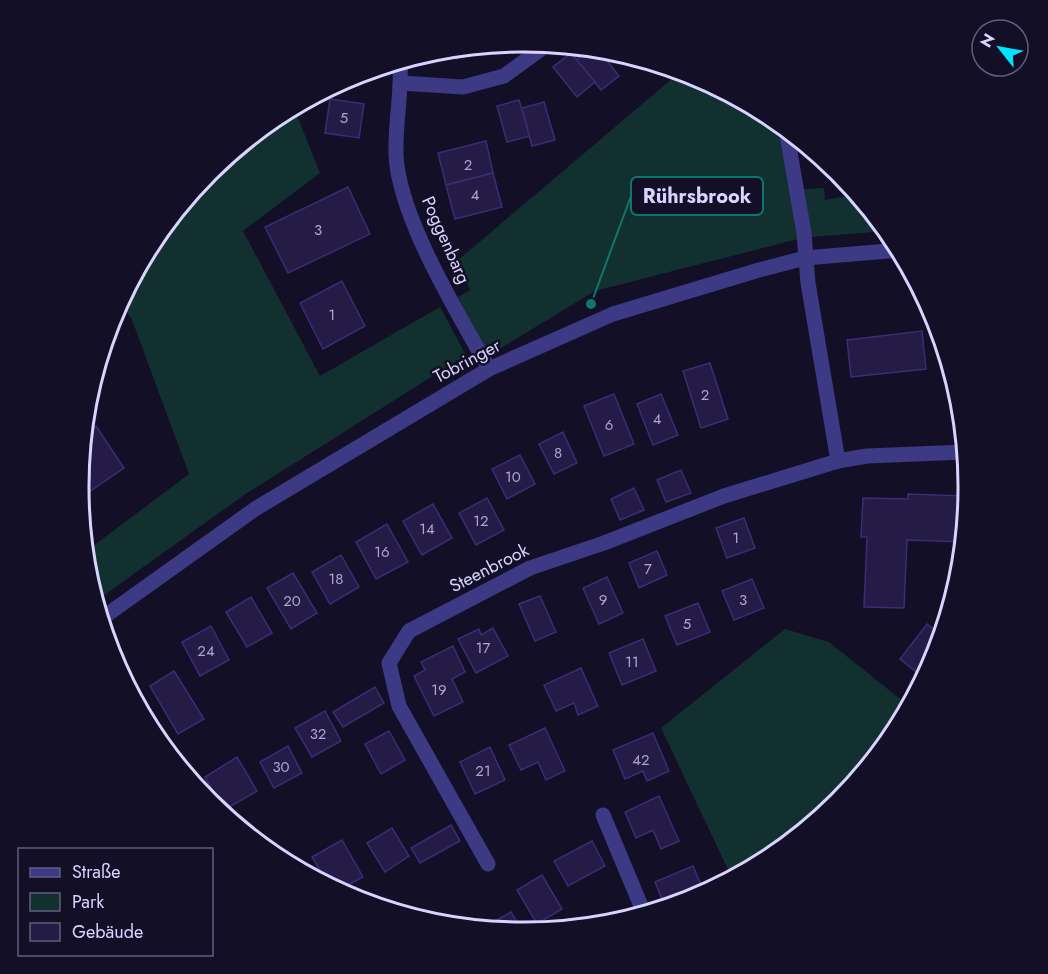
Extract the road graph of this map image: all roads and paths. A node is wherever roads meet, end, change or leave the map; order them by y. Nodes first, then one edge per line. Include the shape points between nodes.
1 (536, 52) edge
2 (400, 71) edge
3 (401, 83) junction
4 (788, 141) edge
5 (888, 251) edge
6 (805, 258) junction
7 (489, 369) junction
8 (957, 452) edge
9 (838, 461) junction
10 (109, 614) edge
11 (603, 814) dead end
12 (488, 864) dead end
13 (641, 905) edge

1 - 3 street via 504,76 463,87
2 - 3 street, Poggenbarg
3 - 7 street, Poggenbarg via 396,155 409,215
4 - 6 street
5 - 6 street, Tobringer
6 - 7 street, Tobringer via 613,314
6 - 9 street
7 - 10 street, Tobringer via 255,509
8 - 9 street, Steenbrook
9 - 12 street, Steenbrook via 724,496 549,560 409,631 389,663 399,706
11 - 13 street

